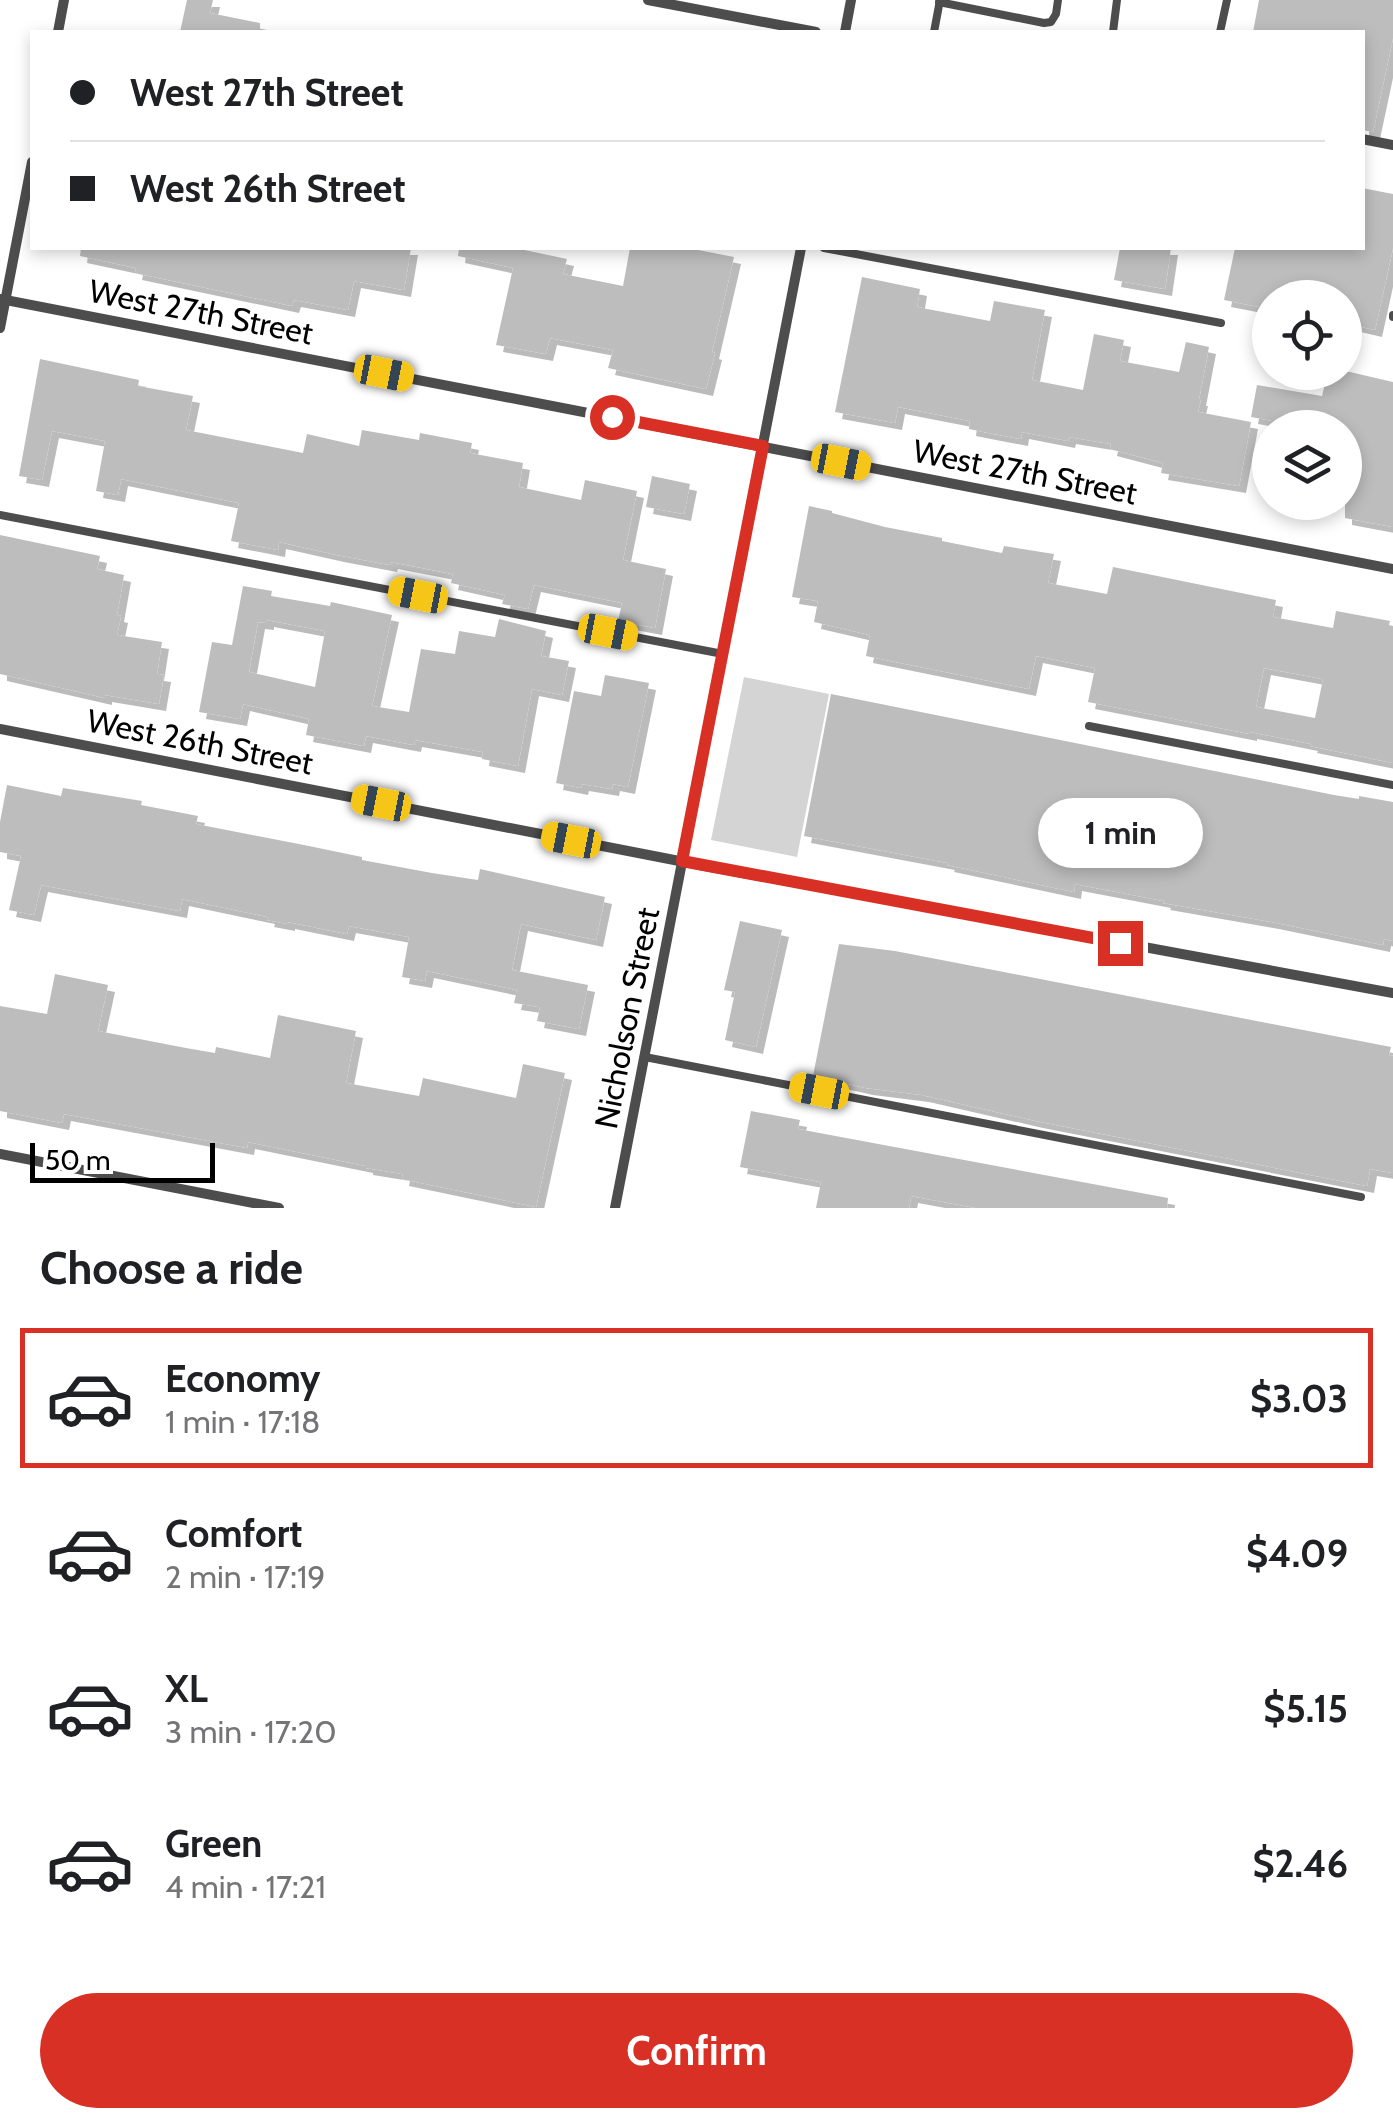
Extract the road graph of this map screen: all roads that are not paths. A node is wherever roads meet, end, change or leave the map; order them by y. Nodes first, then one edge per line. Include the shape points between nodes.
1 (64, 0) edge
2 (648, 0) edge
3 (851, 0) edge
4 (1058, 0) edge
5 (1117, 0) edge
6 (1226, 0) edge
7 (940, 1) edge
8 (58, 30) edge
9 (806, 30) edge
10 (844, 30) edge
11 (934, 30) edge
12 (1112, 30) edge
13 (1220, 30) edge
14 (1365, 140) edge
15 (1393, 145) edge
16 (30, 171) edge
17 (801, 250) edge
18 (835, 250) edge
19 (3, 299) edge
20 (1221, 323) dead end
21 (0, 328) edge
22 (763, 446) junction
23 (0, 515) edge
24 (1393, 569) edge
25 (722, 654) junction
26 (1089, 726) dead end
27 (0, 729) edge
28 (1393, 785) edge
29 (682, 861) junction
30 (1393, 993) edge
31 (645, 1056) junction
32 (0, 1154) edge
33 (1362, 1197) dead end
34 (279, 1208) edge
35 (615, 1208) edge

1 - 8 street
2 - 9 street
3 - 10 street
4 - 7 lane via 1056,14 1044,23
5 - 12 lane
6 - 13 lane
7 - 11 lane
14 - 15 street
16 - 19 street
17 - 22 street, Nicholson Street
18 - 20 lane
19 - 21 street
19 - 22 street, West 27th Street
22 - 24 street, West 27th Street
22 - 25 street, Nicholson Street
23 - 25 lane
25 - 29 street, Nicholson Street
26 - 28 lane
27 - 29 street, West 26th Street
29 - 30 street, West 26th Street
29 - 31 street, Nicholson Street
31 - 33 lane
31 - 35 street, Nicholson Street
32 - 34 street

